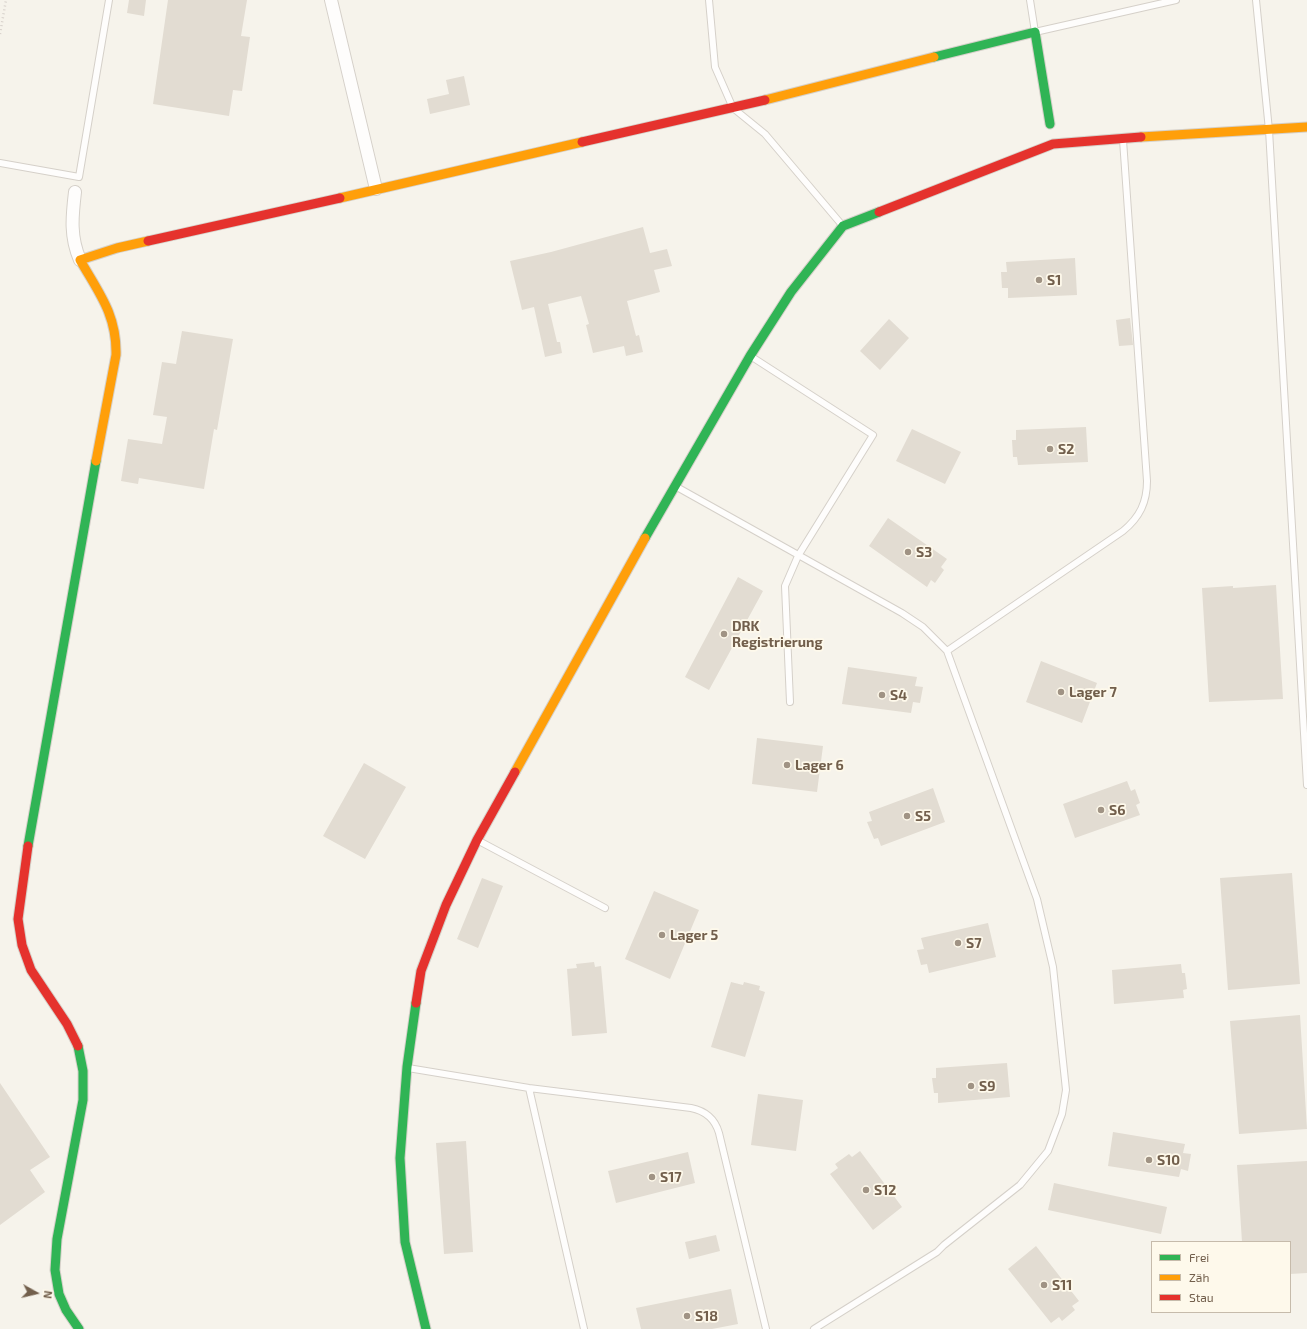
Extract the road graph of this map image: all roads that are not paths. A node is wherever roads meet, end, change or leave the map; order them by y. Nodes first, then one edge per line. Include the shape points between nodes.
1 (109, 0) edge
2 (331, 0) edge
3 (709, 0) edge
4 (1030, 0) edge
5 (1176, 0) edge
6 (1256, 0) edge
7 (1035, 32) junction
8 (733, 108) junction
9 (1307, 128) edge
10 (1268, 130) junction
11 (1051, 134) junction
12 (1123, 138) junction
13 (0, 163) edge
14 (79, 177) junction
15 (376, 189) junction
16 (75, 192) joint
17 (843, 226) junction
18 (80, 260) junction
19 (750, 356) junction
20 (674, 486) junction
21 (798, 556) junction
22 (947, 651) junction
23 (790, 702) dead end
24 (1307, 785) edge
25 (477, 840) junction
26 (605, 908) dead end
27 (407, 1067) junction
28 (529, 1088) junction
29 (79, 1329) edge
30 (426, 1329) edge
31 (584, 1329) edge
32 (766, 1329) edge
33 (814, 1329) edge

1 - 14 lane
2 - 15 street
3 - 8 lane via 715,67
4 - 7 lane
5 - 7 lane
6 - 10 lane
7 - 8 street
7 - 11 street
8 - 15 street
8 - 17 lane via 765,134
9 - 10 street
10 - 12 street
10 - 24 lane
11 - 12 street
11 - 17 street
12 - 22 lane via 1147,481 1144,505 1136,520 1123,531
13 - 14 lane
14 - 16 lane
15 - 18 street via 117,248
16 - 18 street via 72,226 74,247
17 - 19 street via 791,292
18 - 29 street via 104,298 116,333 116,354 28,843 18,920 24,952 31,970 77,1043 85,1082 57,1239 55,1270 59,1294
19 - 20 street
19 - 21 lane via 873,435
20 - 21 lane
20 - 25 street
21 - 22 lane via 902,613 923,627
21 - 23 lane via 785,586
22 - 33 lane via 1037,899 1053,966 1066,1090 1062,1114 1048,1151 1020,1185 937,1252
25 - 26 lane
25 - 27 street via 446,905 421,972
27 - 28 lane
27 - 30 street via 400,1158 405,1242
28 - 31 lane
28 - 32 lane via 691,1108 714,1121

